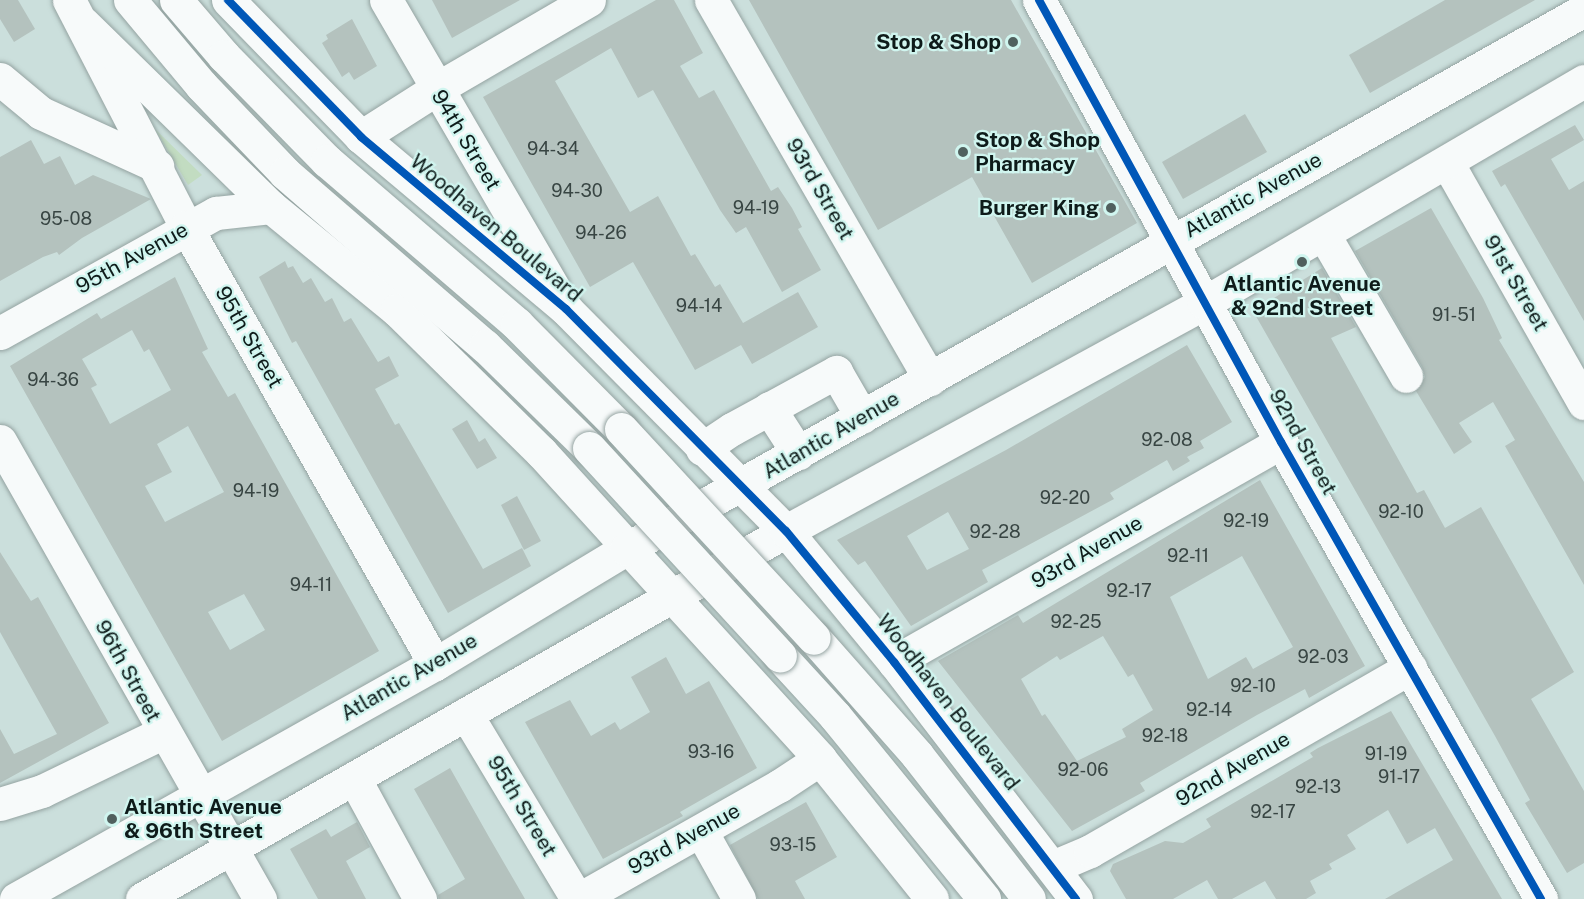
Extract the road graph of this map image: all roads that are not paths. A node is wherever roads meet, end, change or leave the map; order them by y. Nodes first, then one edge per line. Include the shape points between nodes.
1 (130, 0) edge
2 (176, 0) edge
3 (228, 0) edge
4 (386, 0) edge
5 (590, 0) edge
6 (711, 0) edge
7 (1039, 0) edge
8 (1584, 9) edge
9 (76, 12) edge
10 (0, 79) edge
11 (1584, 81) edge
12 (436, 89) junction
13 (361, 137) junction
14 (1448, 164) junction
15 (157, 166) junction
16 (271, 207) junction
17 (186, 227) junction
18 (1324, 234) junction
19 (1172, 241) junction
20 (1204, 303) junction
21 (566, 309) junction
22 (0, 333) edge
23 (1406, 376) dead end
24 (930, 379) junction
25 (1584, 403) edge
26 (769, 408) junction
27 (862, 417) junction
28 (0, 441) edge
29 (1281, 442) junction
30 (702, 449) junction
31 (798, 453) junction
32 (739, 487) junction
33 (786, 531) junction
34 (626, 549) junction
35 (673, 594) junction
36 (894, 662) junction
37 (435, 664) junction
38 (1410, 668) junction
39 (466, 714) junction
40 (162, 733) junction
41 (819, 759) junction
42 (354, 778) junction
43 (201, 795) junction
44 (0, 804) edge
45 (700, 831) junction
46 (231, 848) junction
47 (1055, 867) junction
48 (16, 899) edge
49 (142, 899) edge
50 (260, 899) edge
51 (420, 899) edge
52 (578, 899) edge
53 (739, 899) edge
54 (932, 899) edge
55 (984, 899) edge
56 (1029, 899) edge
57 (1076, 899) edge
58 (1541, 899) edge

1 - 55 street, bridge via 201,86 285,173 485,346 589,448 835,716
2 - 56 street, bridge via 224,56 327,161 517,324 621,429 917,755
3 - 13 street, Woodhaven Boulevard
4 - 12 street, 94th Street
5 - 12 street
6 - 24 street, 93rd Street
7 - 19 street, 92nd Street
8 - 19 street, Atlantic Avenue
9 - 15 street
9 - 16 street
10 - 15 street via 41,113
11 - 14 street
12 - 13 street
12 - 21 street, 94th Street
13 - 21 street, Woodhaven Boulevard
14 - 18 street
14 - 25 street, 91st Street
15 - 17 street, 95th Street
16 - 17 street, 95th Avenue via 216,213
16 - 34 street via 397,310 541,452
17 - 22 street, 95th Avenue
17 - 37 street, 95th Street
18 - 20 street
18 - 23 street
19 - 20 street, 92nd Street
19 - 24 street, Atlantic Avenue
20 - 29 street, 92nd Street
20 - 33 street
21 - 30 street, Woodhaven Boulevard
24 - 27 street, Atlantic Avenue
26 - 27 street via 836,372
26 - 30 street
26 - 31 street
27 - 31 street, Atlantic Avenue
28 - 40 street, 96th Street
29 - 36 street, 93rd Avenue
29 - 38 street, 92nd Street
30 - 32 street, Woodhaven Boulevard
31 - 32 street, Atlantic Avenue
32 - 33 street, Woodhaven Boulevard
32 - 34 street, Atlantic Avenue
33 - 35 street
33 - 36 street, Woodhaven Boulevard
34 - 35 street
34 - 37 street, Atlantic Avenue
35 - 39 street
35 - 41 street
36 - 47 street, Woodhaven Boulevard
37 - 43 street, Atlantic Avenue
38 - 47 street, 92nd Avenue via 1090,851
38 - 58 street, 92nd Street
39 - 42 street
39 - 52 street, 95th Street
40 - 43 street, 96th Street
40 - 44 street via 42,791
41 - 45 street, 93rd Avenue
41 - 54 street
42 - 46 street
42 - 51 street
43 - 46 street, 96th Street
43 - 48 street, Atlantic Avenue
45 - 52 street, 93rd Avenue
45 - 53 street
46 - 49 street
46 - 50 street, 96th Street
47 - 57 street, Woodhaven Boulevard

